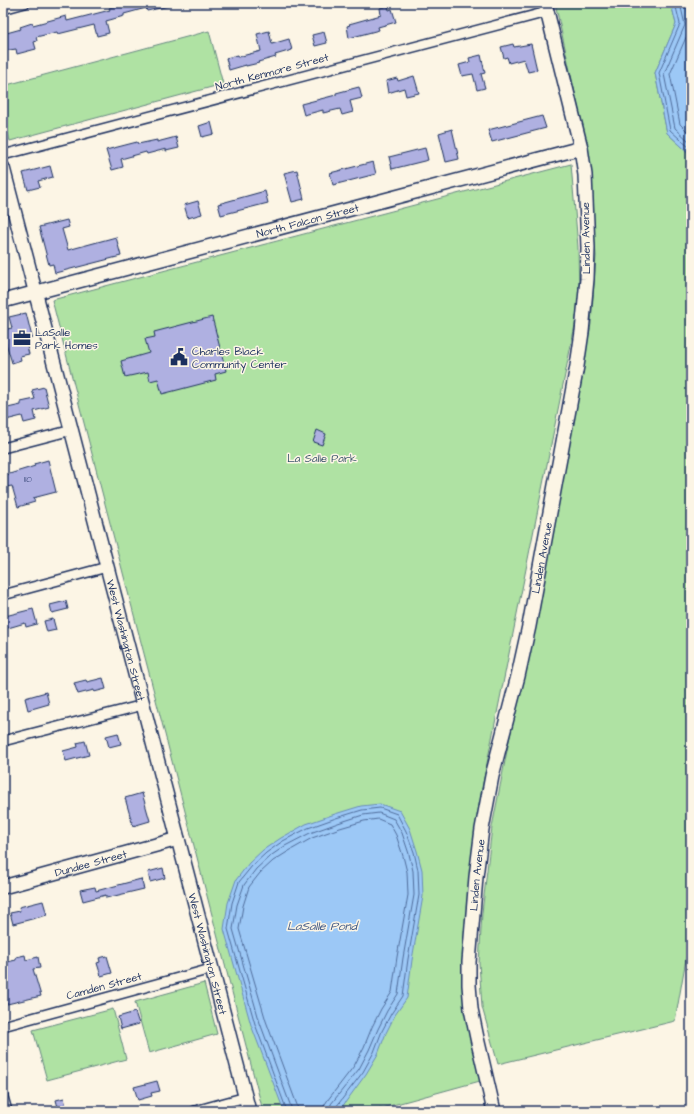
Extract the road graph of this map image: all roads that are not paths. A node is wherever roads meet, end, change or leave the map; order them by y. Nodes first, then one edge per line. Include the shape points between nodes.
1 (25, 3) edge
2 (546, 7) edge
3 (3, 9) edge
4 (581, 148) junction
5 (3, 155) edge
6 (3, 168) edge
7 (35, 293) junction
8 (3, 301) edge
9 (72, 430) junction
10 (3, 448) edge
11 (107, 567) junction
12 (3, 595) edge
13 (143, 705) junction
14 (3, 741) edge
15 (178, 839) junction
16 (3, 887) edge
17 (212, 969) junction
18 (3, 1026) edge
19 (3, 1097) edge
20 (246, 1097) junction
21 (6, 1111) edge
22 (195, 1111) edge
23 (249, 1111) edge
24 (494, 1111) edge

1 - 3 street
2 - 4 street, Linden Avenue
2 - 5 street, North Kenmore Street
4 - 7 street, North Falcon Street
4 - 24 street, Linden Avenue via 588,248 582,332 529,626 492,776 482,829 472,918 469,962 471,1009
6 - 7 street, West Washington Street
7 - 8 street, North Falcon Street
7 - 9 street, West Washington Street
9 - 10 street
9 - 11 street, West Washington Street
11 - 12 street
11 - 13 street, West Washington Street
13 - 14 street
13 - 15 street, West Washington Street
15 - 16 street, Dundee Street
15 - 17 street, West Washington Street
17 - 18 street, Camden Street
17 - 20 street, West Washington Street
19 - 21 street
20 - 22 street
20 - 23 street, West Washington Street

